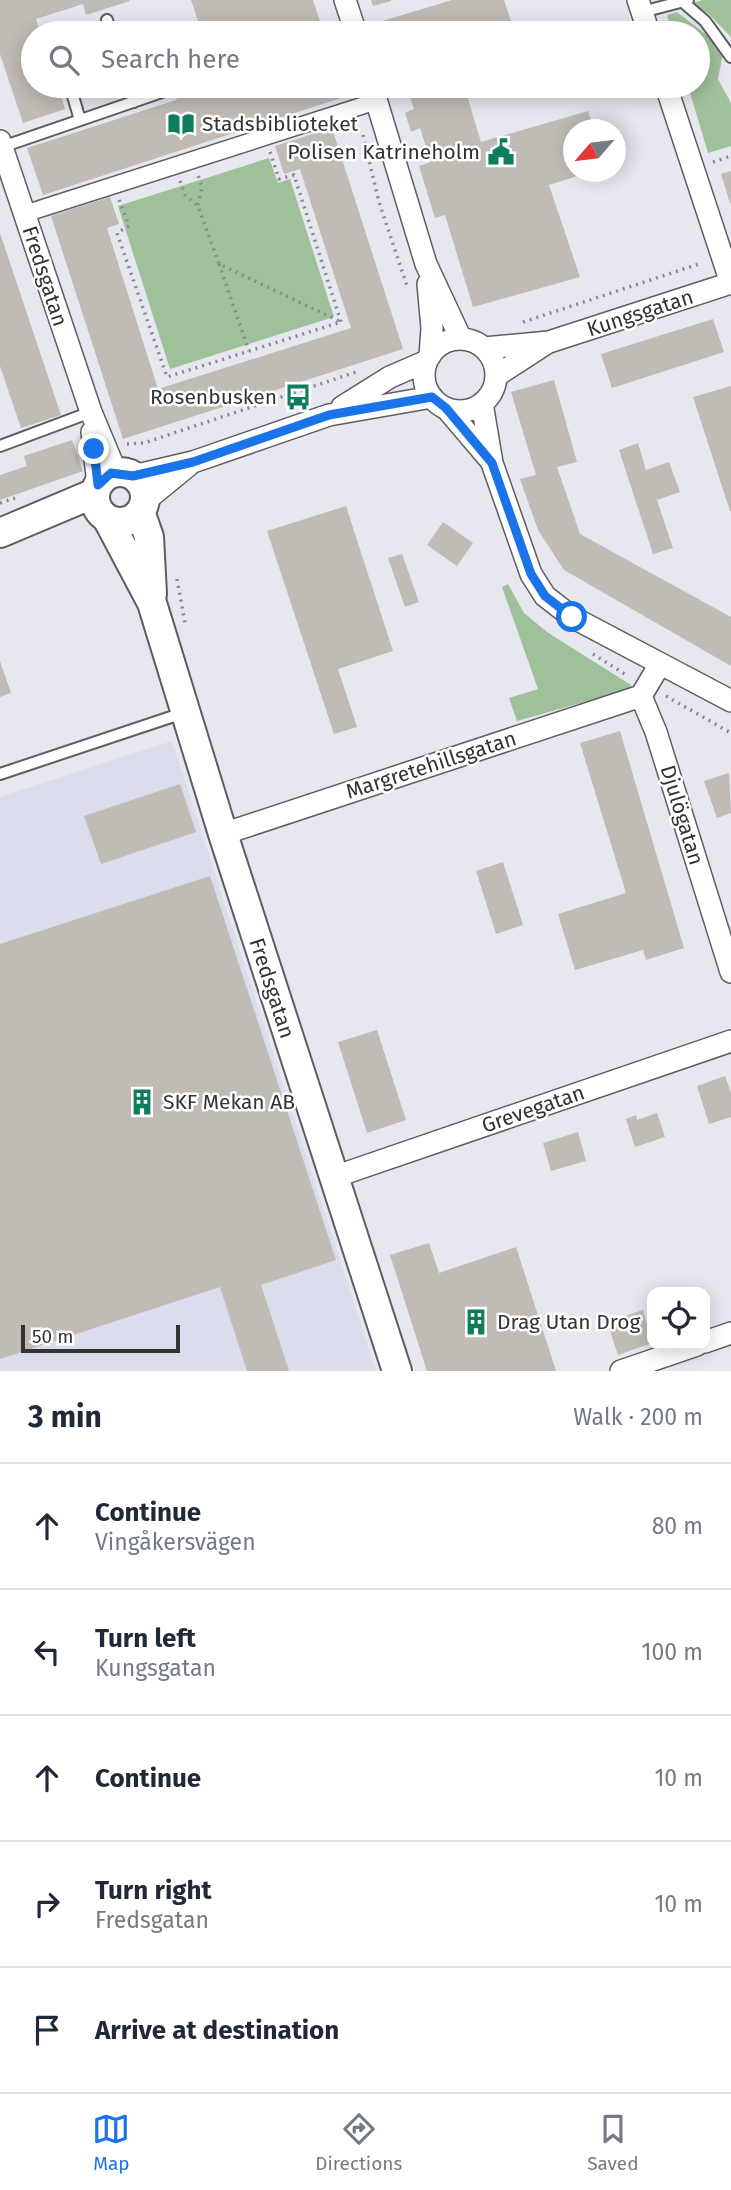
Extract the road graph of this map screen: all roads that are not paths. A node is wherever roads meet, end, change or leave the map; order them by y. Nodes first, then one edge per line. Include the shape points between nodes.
1 (345, 0) edge
2 (686, 2) edge
3 (640, 6) edge
4 (352, 21) edge
5 (705, 21) edge
6 (710, 28) edge
7 (731, 57) edge
8 (74, 98) edge
9 (133, 98) edge
10 (145, 98) edge
11 (368, 98) edge
12 (670, 98) edge
13 (134, 102) junction
14 (80, 120) junction
15 (1, 144) edge
16 (24, 214) junction
17 (426, 264) junction
18 (731, 283) edge
19 (461, 339) junction
20 (549, 342) junction
21 (484, 348) junction
22 (428, 359) junction
23 (496, 376) junction
24 (439, 403) junction
25 (482, 403) junction
26 (91, 412) junction
27 (329, 415) junction
28 (0, 446) edge
29 (492, 463) junction
30 (117, 497) junction
31 (11, 529) edge
32 (660, 664) junction
33 (641, 696) junction
34 (731, 701) edge
35 (185, 713) junction
36 (0, 774) edge
37 (223, 834) junction
38 (731, 972) edge
39 (731, 1041) edge
40 (334, 1177) junction
41 (731, 1333) edge
42 (710, 1340) edge
43 (682, 1350) edge
44 (397, 1371) edge
45 (621, 1371) edge

1 - 4 street
2 - 3 lane
2 - 5 lane
6 - 7 lane
8 - 14 lane
9 - 13 lane
10 - 13 lane
11 - 16 street via 265,137
11 - 17 street
12 - 18 street
13 - 14 lane
14 - 15 lane
15 - 16 street, Fredsgatan
16 - 26 street, Fredsgatan
17 - 19 street
17 - 22 street via 432,328
18 - 20 street, Kungsgatan
19 - 21 street
19 - 22 street via 444,343
20 - 21 street, Kungsgatan
20 - 23 street, Kungsgatan
21 - 23 street via 494,362
22 - 24 street via 425,383
22 - 27 street
23 - 25 street via 494,388
24 - 25 street via 465,411
24 - 27 street
24 - 29 street
25 - 29 street
26 - 28 lane
26 - 30 street, Fredsgatan
27 - 30 street via 193,462
29 - 32 street via 531,574 545,596 572,617
30 - 31 street
30 - 35 street, Fredsgatan via 149,537 152,603
32 - 33 street
32 - 34 street
33 - 37 street, Margretehillsgatan
33 - 38 street, Djulögatan
35 - 36 lane
35 - 37 street, Fredsgatan
37 - 40 street, Fredsgatan
39 - 40 street, Grevegatan
40 - 44 street, Fredsgatan
41 - 42 street
43 - 45 street

